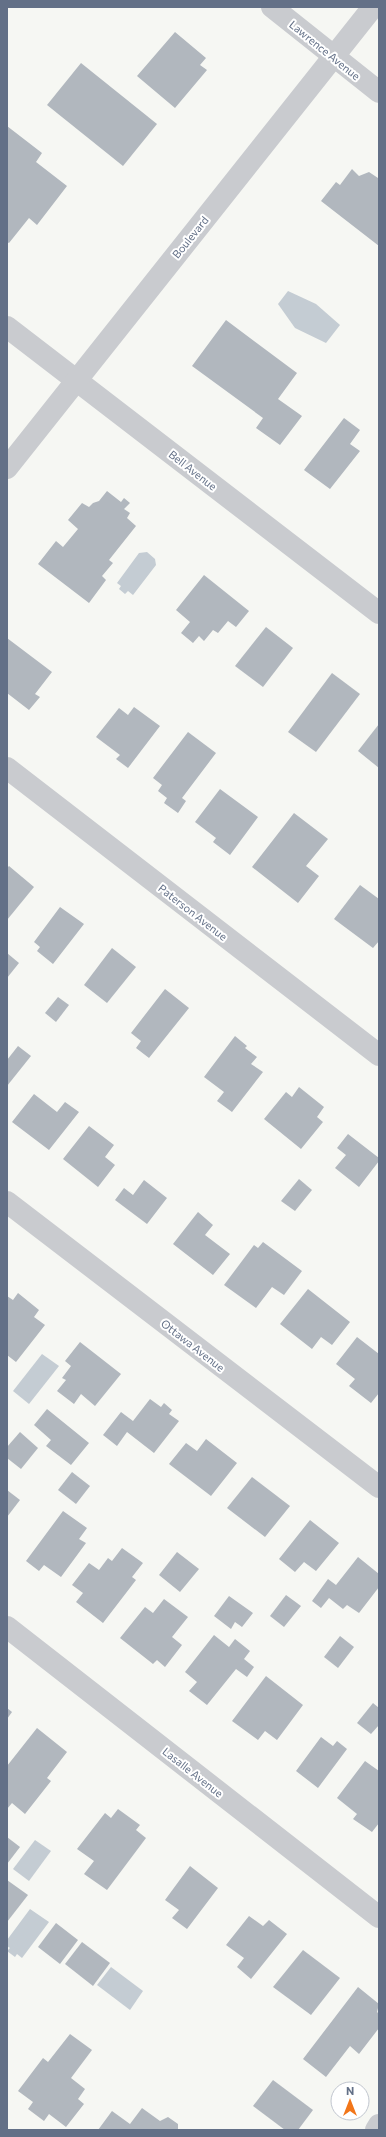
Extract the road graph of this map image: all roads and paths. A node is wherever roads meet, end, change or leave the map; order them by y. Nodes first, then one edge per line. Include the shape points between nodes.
1 (272, 7) edge
2 (373, 7) edge
3 (334, 57) junction
4 (379, 92) edge
5 (7, 327) edge
6 (76, 380) junction
7 (7, 468) edge
8 (379, 613) edge
9 (7, 768) edge
10 (379, 1055) edge
11 (7, 1202) edge
12 (379, 1487) edge
13 (7, 1627) edge
14 (379, 1917) edge
15 (379, 2126) edge
16 (376, 2130) edge

1 - 3 street, Lawrence Avenue
2 - 3 street, Boulevard
3 - 4 street, Lawrence Avenue
3 - 6 street, Boulevard
5 - 6 street, Bell Avenue
6 - 7 street, Boulevard
6 - 8 street, Bell Avenue
9 - 10 street, Paterson Avenue
11 - 12 street, Ottawa Avenue
13 - 14 street, Lasalle Avenue
15 - 16 street

